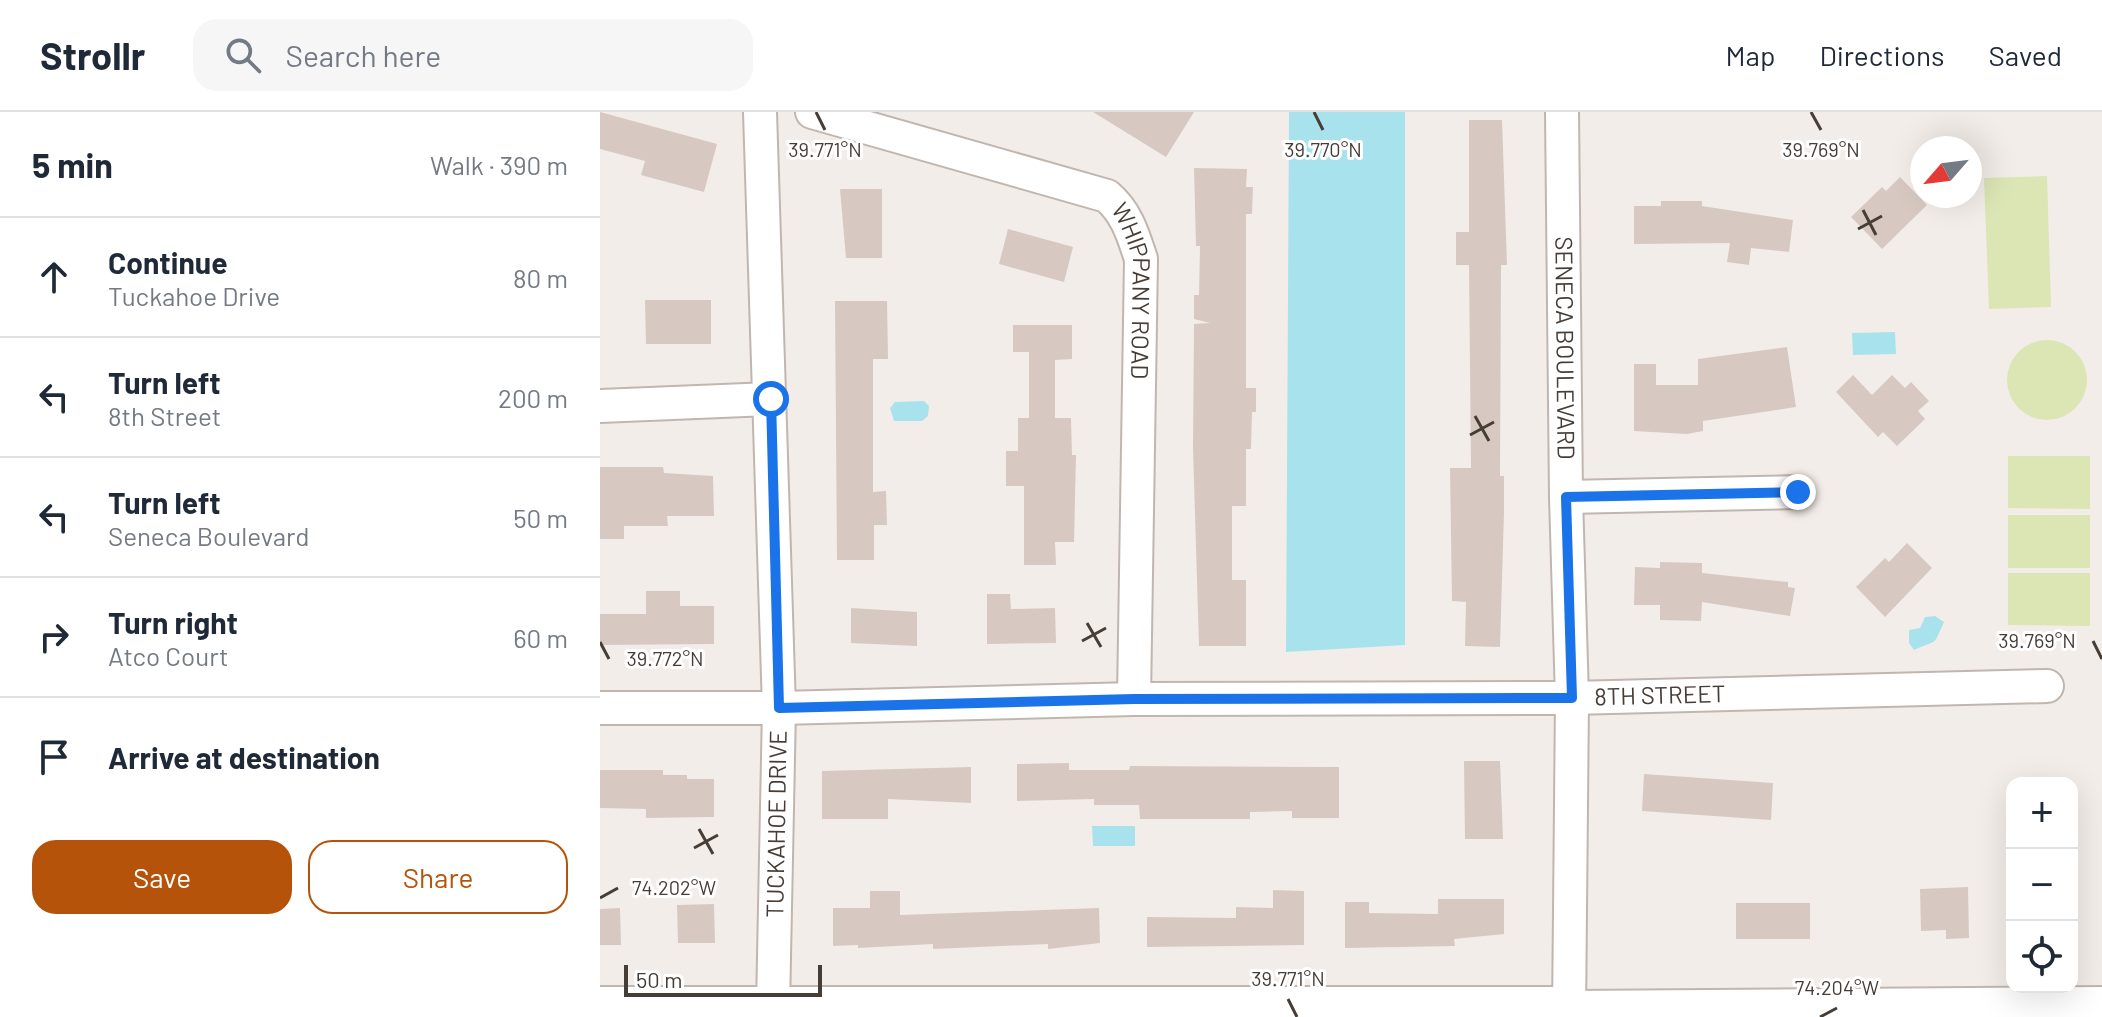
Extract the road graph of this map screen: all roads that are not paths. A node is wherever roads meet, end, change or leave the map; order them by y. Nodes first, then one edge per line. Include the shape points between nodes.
1 (760, 112) edge
2 (812, 112) edge
3 (1562, 112) edge
4 (771, 399) junction
5 (600, 406) edge
6 (1798, 492) dead end
7 (1566, 497) junction
8 (2047, 686) dead end
9 (1572, 698) junction
10 (1134, 699) junction
11 (600, 708) edge
12 (779, 708) junction
13 (2102, 1003) edge
14 (600, 1007) edge
15 (773, 1007) junction
16 (1027, 1012) edge
17 (1569, 1012) edge

1 - 4 street, TUCKAHOE DRIVE
2 - 10 street, WHIPPANY ROAD via 1107,196 1119,206 1141,259
3 - 7 street, SENECA BOULEVARD
4 - 5 street
4 - 12 street, TUCKAHOE DRIVE
6 - 7 street
7 - 9 street, SENECA BOULEVARD
8 - 9 street, 8TH STREET
9 - 10 street, 8TH STREET
9 - 17 street, SENECA BOULEVARD
10 - 12 street, 8TH STREET
11 - 12 street, 8TH STREET
12 - 15 street, TUCKAHOE DRIVE
13 - 17 street
14 - 15 street
15 - 16 street
16 - 17 street

